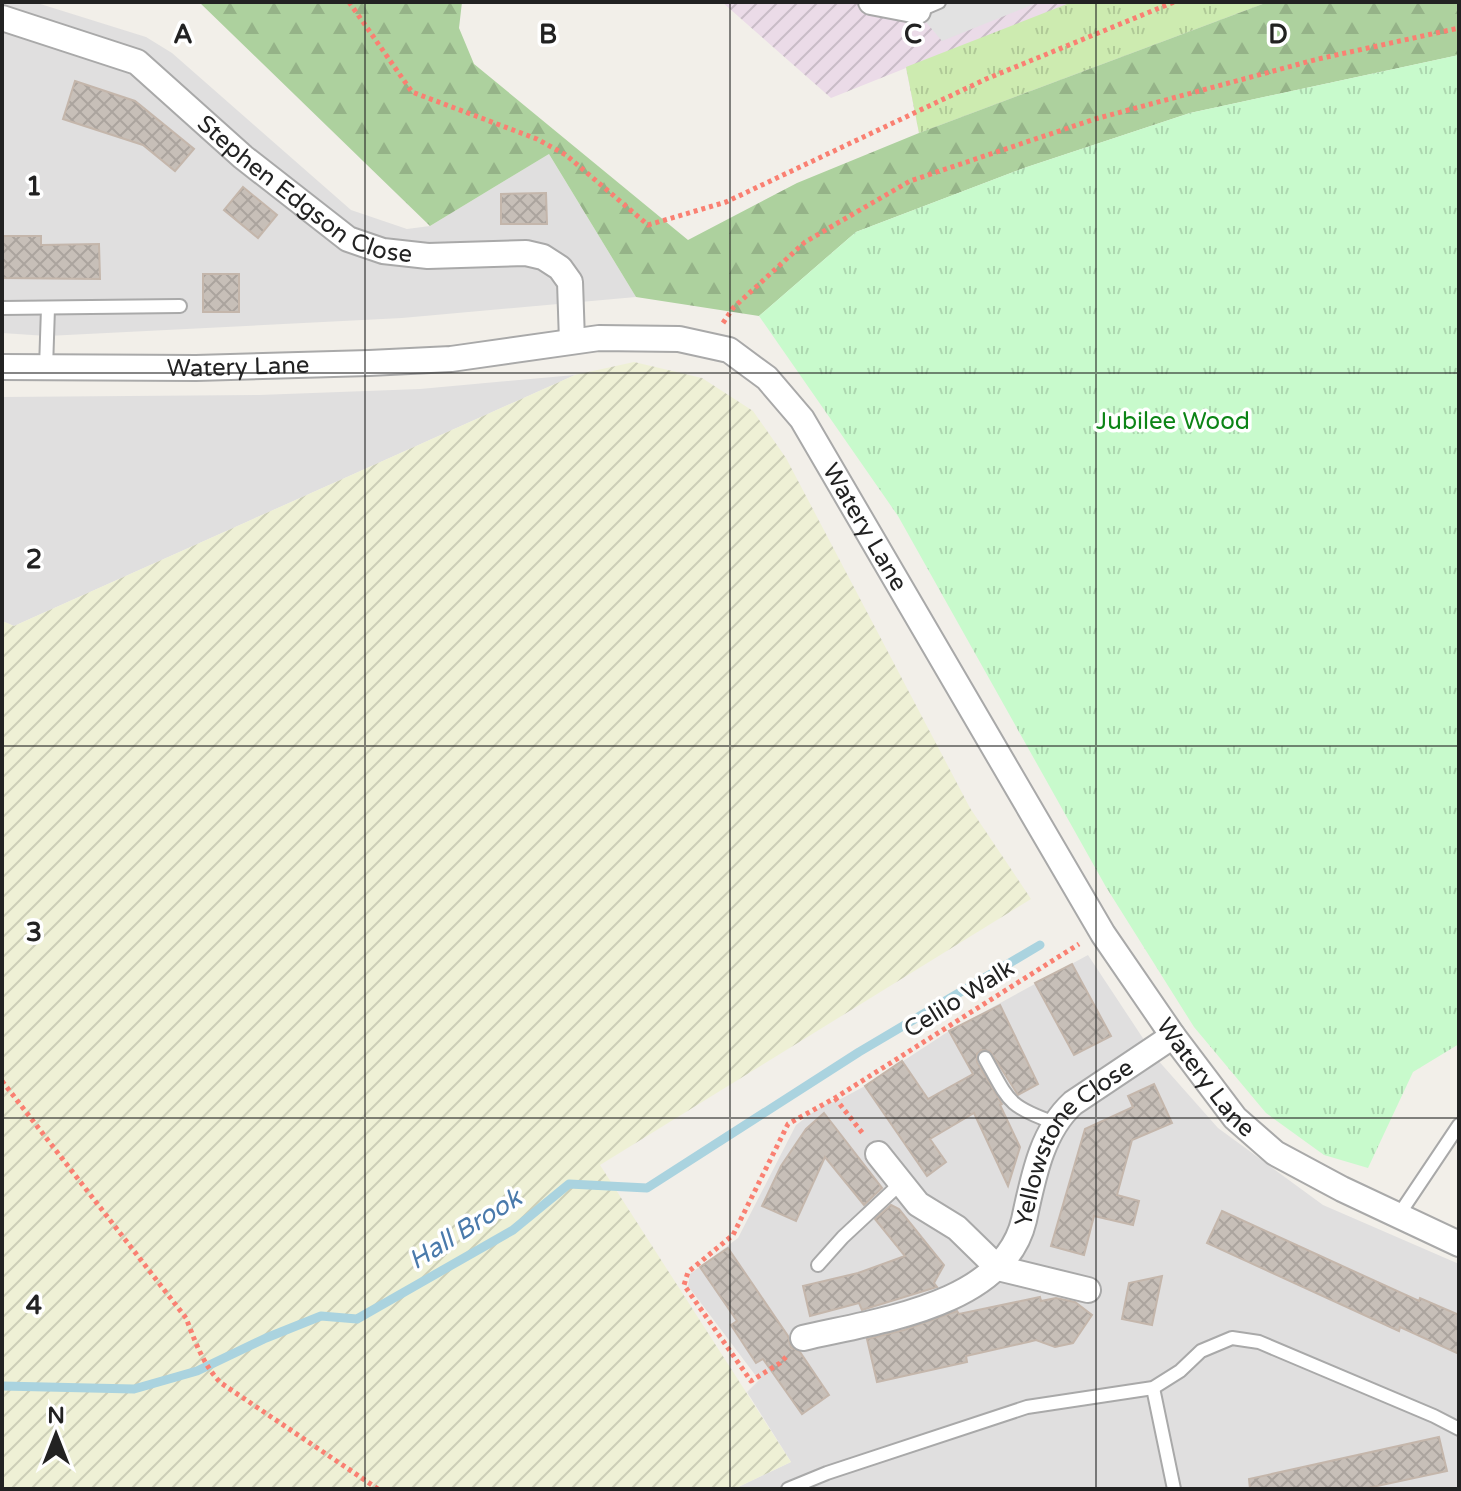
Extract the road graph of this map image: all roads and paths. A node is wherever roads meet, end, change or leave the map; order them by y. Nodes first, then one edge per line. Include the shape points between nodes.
1 (349, 2) edge
2 (871, 2) edge
3 (1174, 2) edge
4 (929, 6) edge
5 (2, 18) edge
6 (1459, 28) edge
7 (180, 306) dead end
8 (2, 308) edge
9 (48, 308) junction
10 (572, 341) junction
11 (709, 343) junction
12 (2, 367) edge
13 (46, 368) junction
14 (1103, 934) junction
15 (1173, 1036) junction
16 (985, 1058) dead end
17 (2, 1081) edge
18 (835, 1098) junction
19 (1055, 1123) junction
20 (1459, 1125) edge
21 (878, 1154) joint
22 (901, 1183) junction
23 (1398, 1216) junction
24 (1459, 1244) edge
25 (818, 1265) dead end
26 (998, 1268) junction
27 (1088, 1290) dead end
28 (803, 1338) joint
29 (1153, 1388) junction
30 (1459, 1429) edge
31 (378, 1489) edge
32 (788, 1489) edge
33 (1174, 1489) edge

1 - 3 path via 412,92 566,155 648,225 726,202 986,79
2 - 4 street
5 - 10 street, Stephen Edgson Close via 137,62 243,157 348,239 413,254 543,257 570,282
6 - 11 path via 1318,59 1110,115 910,181 805,242 733,308
7 - 9 lane
8 - 9 lane
9 - 13 lane
10 - 11 street, Watery Lane
10 - 13 street, Watery Lane via 424,361
11 - 14 street, Watery Lane via 729,350 767,378 802,419
12 - 13 street, Watery Lane
14 - 15 street, Watery Lane
14 - 18 path, Celilo Walk
15 - 19 street, Yellowstone Close via 1073,1103
15 - 23 street, Watery Lane via 1252,1135 1275,1153
16 - 19 lane via 1007,1098 1021,1111
17 - 31 path via 186,1318 214,1375
18 - 21 path
18 - 28 path, Celilo Walk via 788,1124 733,1235 688,1272 684,1285 751,1381 780,1363
19 - 26 street, Yellowstone Close via 1016,1245
20 - 23 lane
21 - 22 street
22 - 25 lane
22 - 26 street via 918,1204 957,1228
23 - 24 street, Watery Lane
26 - 27 street
26 - 28 street, Yellowstone Close via 919,1311
29 - 30 lane via 1201,1351 1232,1338 1259,1342
29 - 32 lane via 1027,1407
29 - 33 lane

